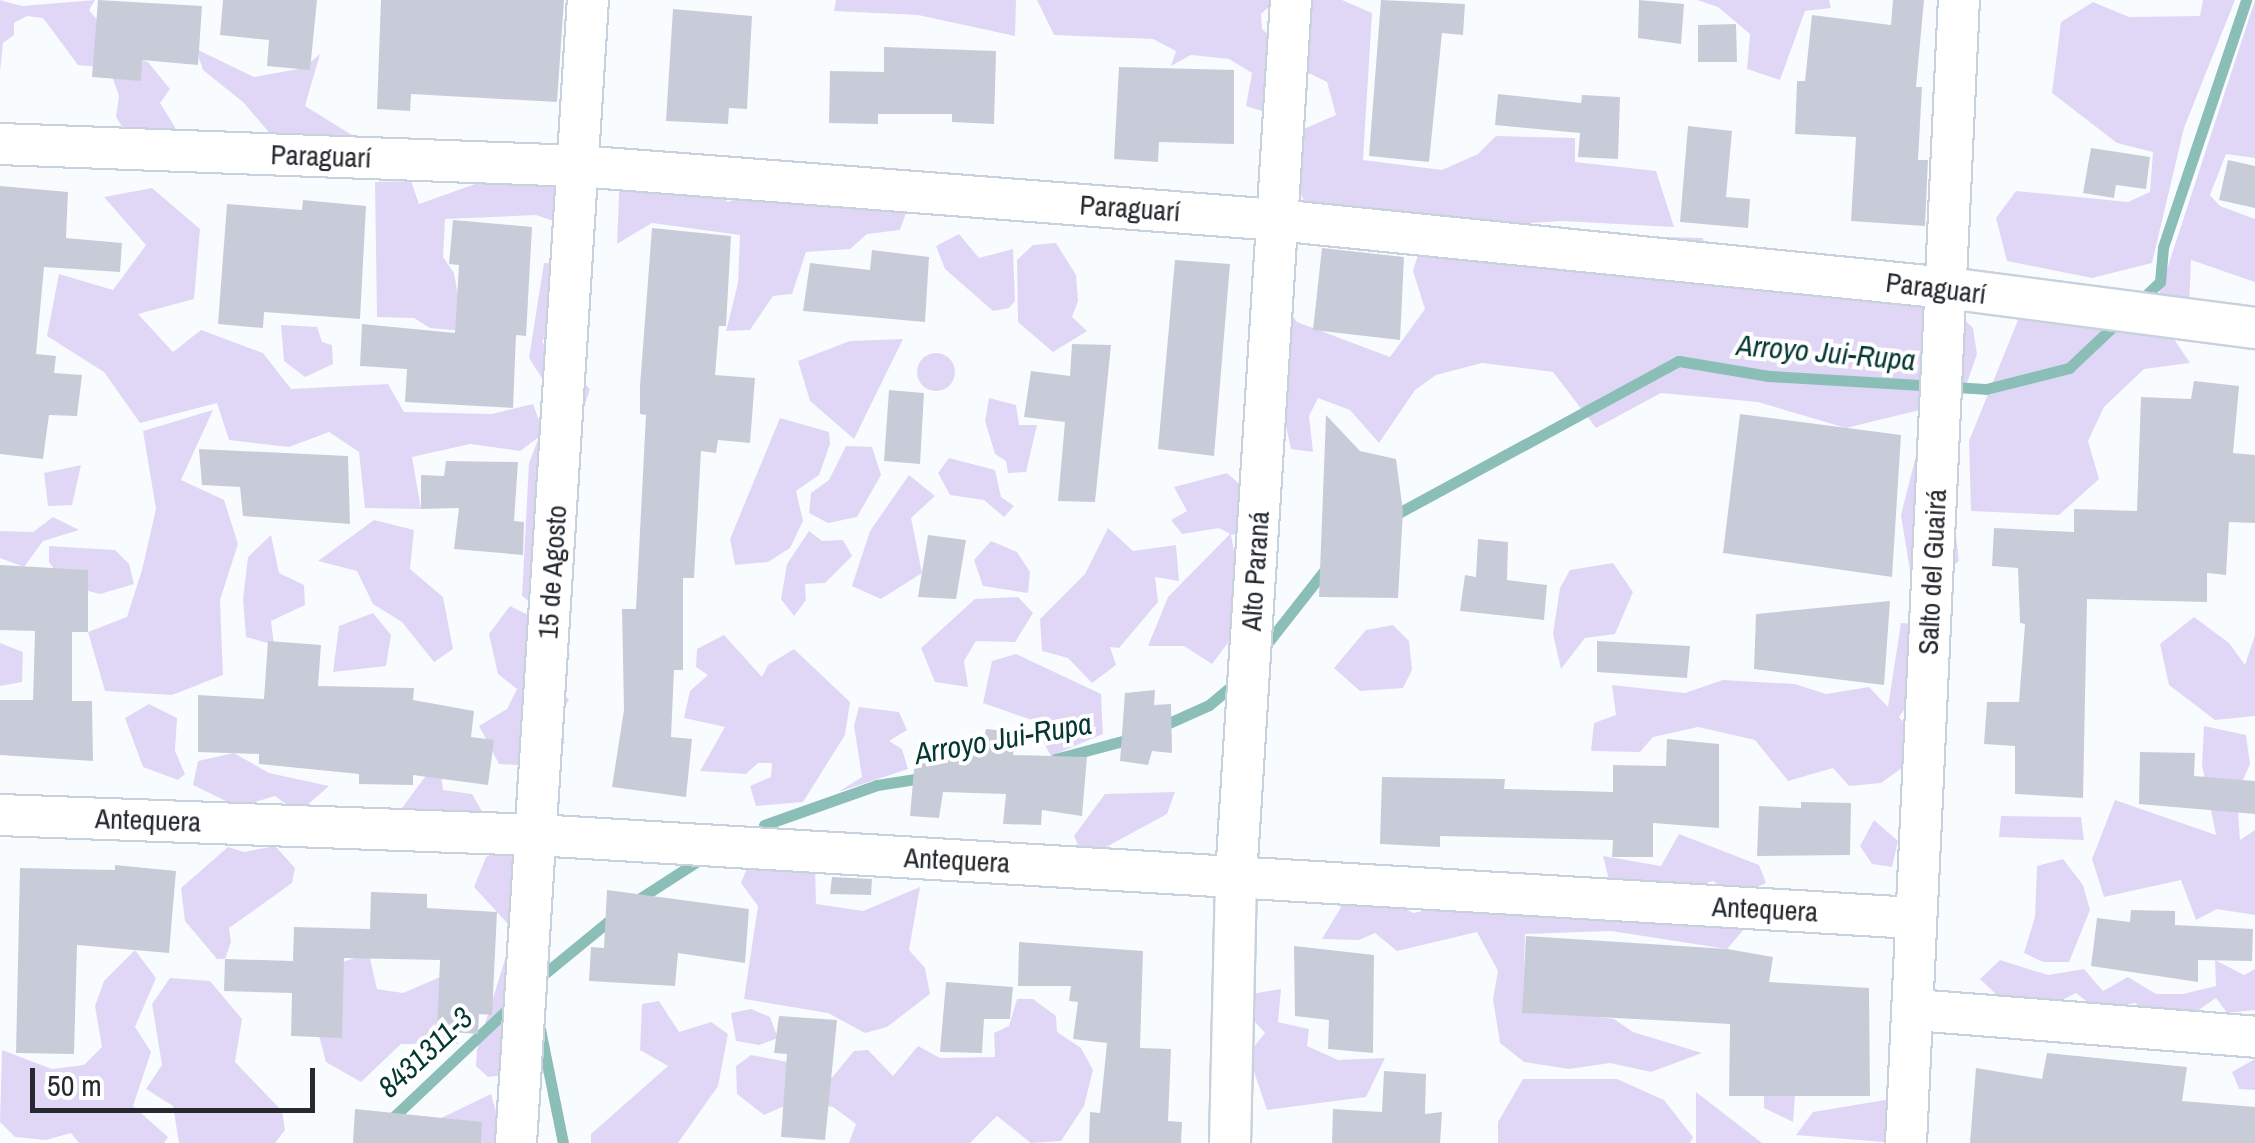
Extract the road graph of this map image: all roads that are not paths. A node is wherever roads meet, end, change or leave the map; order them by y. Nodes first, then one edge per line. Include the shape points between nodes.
1 (588, 0) edge
2 (1292, 0) edge
3 (1959, 0) edge
4 (0, 144) edge
5 (578, 166) junction
6 (1277, 220) junction
7 (1947, 288) junction
8 (2255, 328) edge
9 (0, 815) edge
10 (536, 835) junction
11 (1236, 877) junction
12 (1912, 918) junction
13 (1915, 1010) junction
14 (2255, 1036) edge
15 (516, 1143) edge
16 (1230, 1143) edge
17 (1906, 1143) edge

1 - 5 street, 15 de Agosto
2 - 6 street, Alto Paraná
3 - 7 street, Salto del Guairá
4 - 5 street, Paraguarí
5 - 6 street, Paraguarí
5 - 10 street, 15 de Agosto
6 - 7 street, Paraguarí
6 - 11 street, Alto Paraná
7 - 8 street, Paraguarí
7 - 12 street, Salto del Guairá
9 - 10 street, Antequera
10 - 11 street, Antequera
10 - 15 street, 15 de Agosto
11 - 12 street, Antequera
11 - 16 street, Alto Paraná
12 - 13 street, Salto del Guairá
13 - 14 street
13 - 17 street, Salto del Guairá

